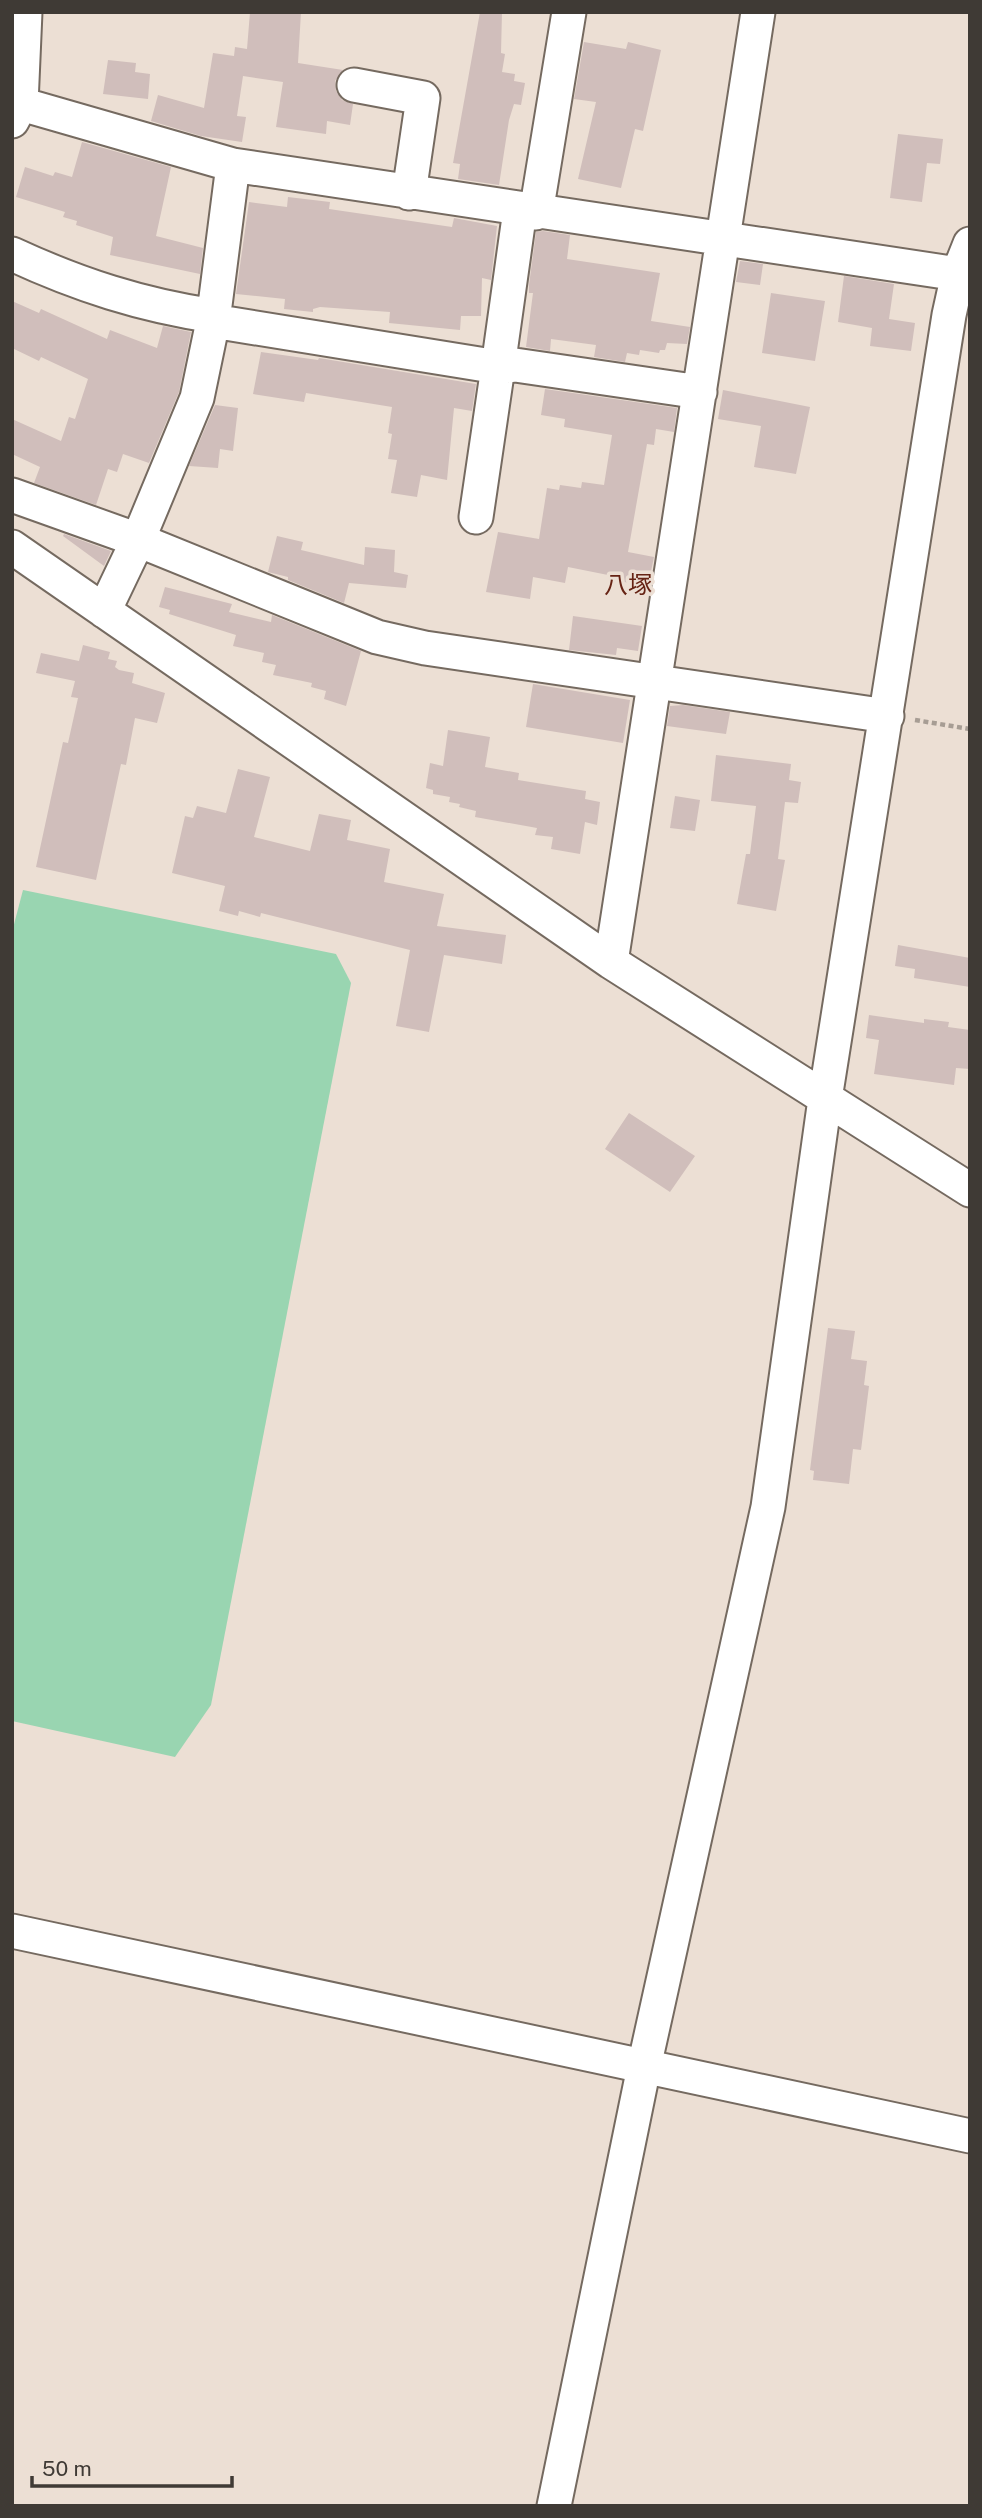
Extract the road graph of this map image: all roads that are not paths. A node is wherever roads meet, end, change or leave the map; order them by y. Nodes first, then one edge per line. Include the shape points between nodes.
1 (25, 12) edge
2 (569, 12) edge
3 (758, 12) edge
4 (354, 85) dead end
5 (16, 112) edge
6 (233, 165) junction
7 (409, 193) junction
8 (528, 211) junction
9 (723, 238) junction
10 (970, 244) edge
11 (12, 254) edge
12 (958, 274) junction
13 (214, 319) junction
14 (498, 367) junction
15 (700, 392) junction
16 (12, 495) edge
17 (476, 517) dead end
18 (138, 540) junction
19 (12, 547) edge
20 (103, 611) junction
21 (656, 682) junction
22 (887, 716) junction
23 (611, 962) junction
24 (825, 1099) junction
25 (970, 1190) edge
26 (12, 1931) edge
27 (644, 2067) junction
28 (970, 2136) edge
29 (554, 2506) edge

1 - 5 street
2 - 8 street
3 - 9 street
4 - 7 street via 424,98
5 - 6 street
6 - 7 street
6 - 13 street
7 - 8 street
8 - 9 street
8 - 14 street
9 - 12 street
9 - 15 street
10 - 12 street
11 - 13 street via 65,278 152,306
12 - 22 street
13 - 14 street
13 - 18 street via 197,398
14 - 15 street via 516,365
14 - 17 street
15 - 21 street
16 - 18 street
18 - 20 street
18 - 21 street via 377,637
19 - 20 street
20 - 23 street
21 - 22 street
21 - 23 street
22 - 24 street
23 - 24 street
24 - 25 street
24 - 27 street via 768,1507
26 - 27 street
27 - 28 street
27 - 29 street

